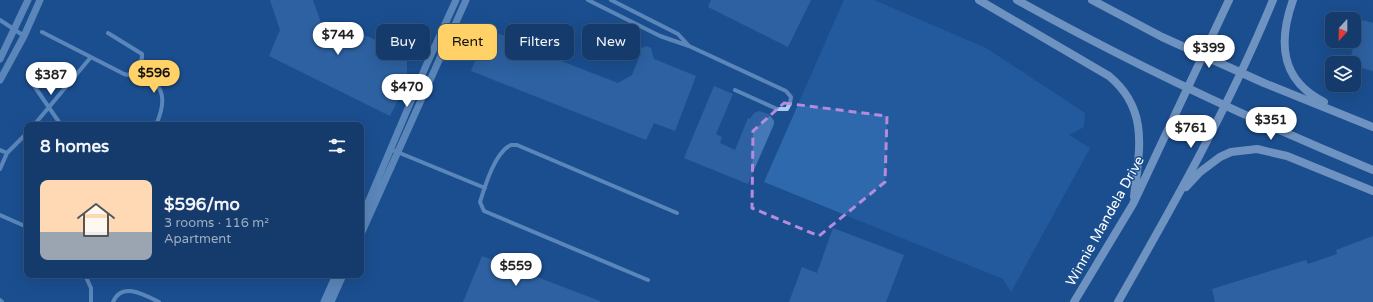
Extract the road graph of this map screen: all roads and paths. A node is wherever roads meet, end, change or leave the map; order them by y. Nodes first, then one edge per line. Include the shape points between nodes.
1 (28, 0) edge
2 (40, 0) edge
3 (456, 0) edge
4 (466, 0) edge
5 (588, 0) edge
6 (611, 0) edge
7 (978, 0) edge
8 (1017, 0) edge
9 (1092, 0) edge
10 (1229, 0) edge
11 (1273, 0) edge
12 (1293, 0) edge
13 (0, 20) edge
14 (13, 30) junction
15 (42, 32) dead end
16 (108, 33) dead end
17 (24, 36) junction
18 (689, 46) junction
19 (91, 57) junction
20 (0, 59) edge
21 (138, 67) junction
22 (28, 77) dead end
23 (0, 80) edge
24 (735, 90) dead end
25 (50, 108) junction
26 (37, 122) edge
27 (59, 122) edge
28 (157, 122) edge
29 (1369, 126) edge
30 (24, 136) edge
31 (390, 149) junction
32 (0, 150) edge
33 (399, 152) junction
34 (7, 153) junction
35 (0, 169) edge
36 (1373, 170) edge
37 (485, 188) junction
38 (1373, 190) edge
39 (1180, 193) junction
40 (1133, 204) junction
41 (677, 213) dead end
42 (0, 215) edge
43 (364, 215) edge
44 (24, 226) edge
45 (86, 278) edge
46 (335, 278) edge
47 (342, 278) edge
48 (648, 280) dead end
49 (0, 300) edge
50 (2, 302) edge
51 (91, 302) edge
52 (113, 302) edge
53 (159, 302) edge
54 (324, 302) edge
55 (331, 302) edge
56 (1074, 302) edge
57 (1118, 302) edge

1 - 14 street
2 - 17 street
3 - 31 street
4 - 33 street
5 - 18 street via 660,36
6 - 18 street via 678,34
7 - 40 main road via 1109,76 1121,86 1136,111 1139,128
8 - 36 main road via 1147,68 1247,116
9 - 29 main road via 1162,37
10 - 40 main road, Winnie Mandela Drive
11 - 39 main road via 1258,38
12 - 29 main road via 1286,17 1284,55 1295,79 1316,98
13 - 14 street
14 - 17 street
14 - 20 street
15 - 19 street
16 - 21 street via 140,52 142,58
17 - 23 street
18 - 24 street via 786,92 791,97 790,104 787,109 777,109
19 - 21 street via 128,75 135,72
19 - 25 street
21 - 28 street via 155,80 162,93 164,103
22 - 25 street
25 - 26 street
25 - 27 street
30 - 34 street
31 - 33 street
31 - 43 street
32 - 34 street
33 - 37 street
33 - 43 street
34 - 35 street
37 - 41 street via 500,153 506,147 517,145
37 - 48 street via 480,202 484,211
38 - 39 main road via 1287,156 1257,149 1231,152 1220,157 1200,172
39 - 57 main road
40 - 56 main road, Winnie Mandela Drive
42 - 44 street
45 - 51 street via 91,288
46 - 54 street
47 - 55 street
49 - 50 street
52 - 53 street via 118,294 137,291

